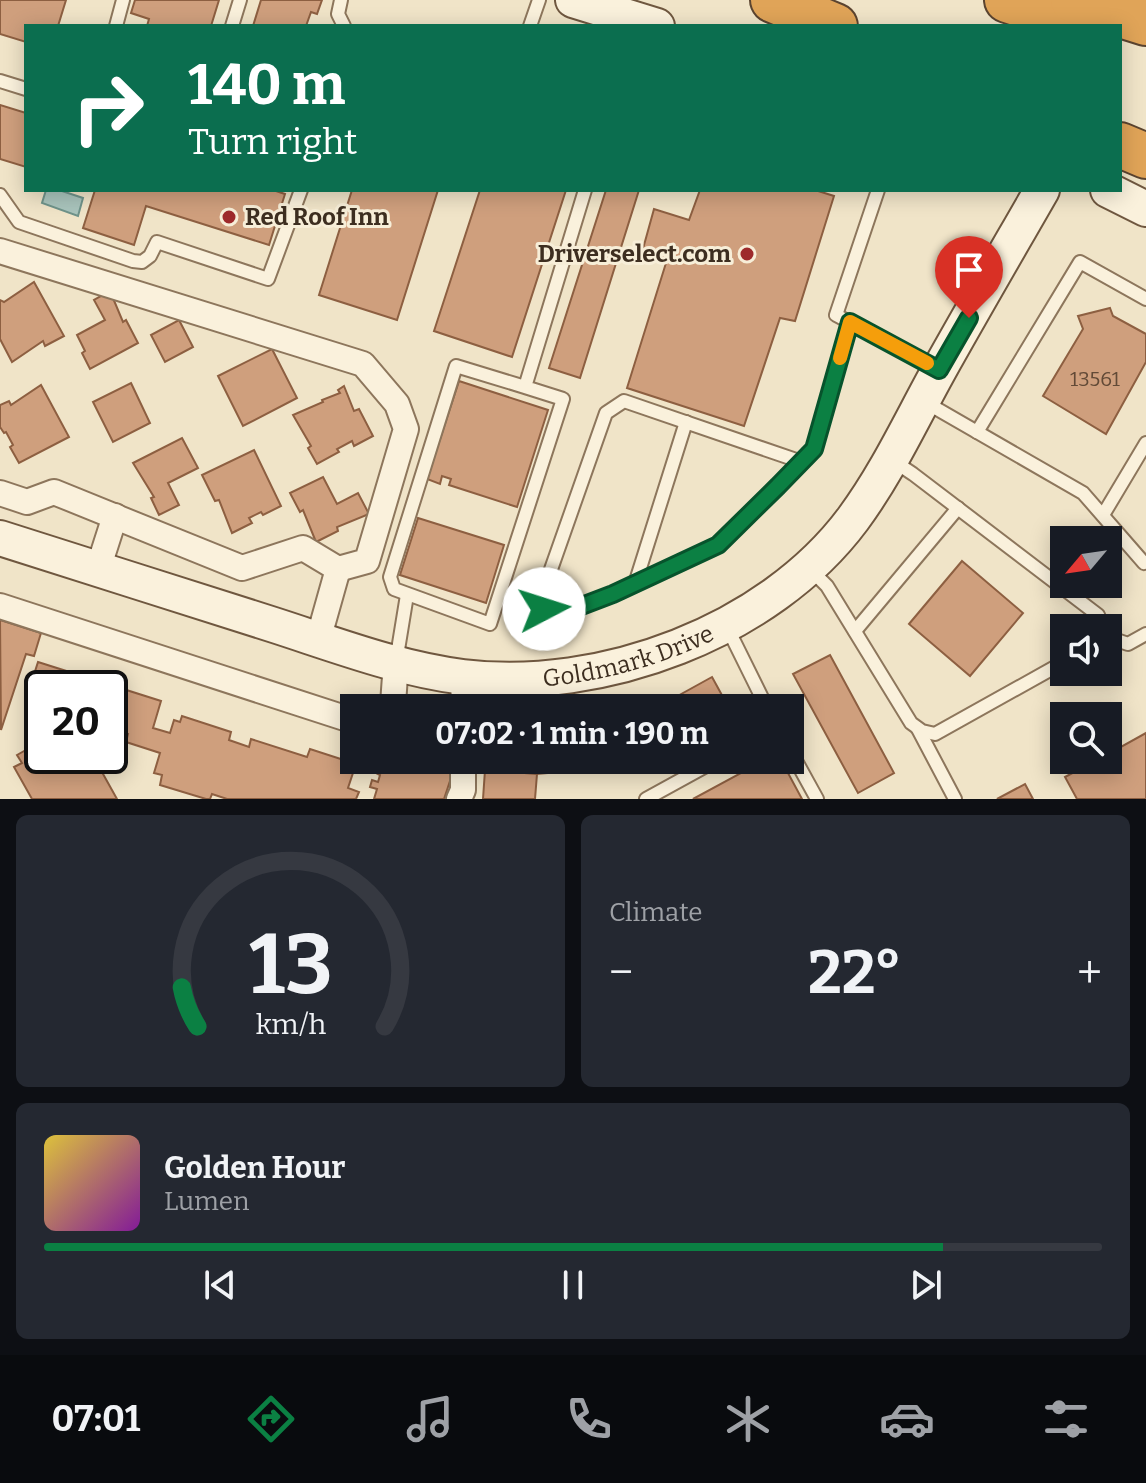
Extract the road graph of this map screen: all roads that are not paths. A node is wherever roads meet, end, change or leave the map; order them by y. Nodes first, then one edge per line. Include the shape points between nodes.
1 (123, 0) edge
2 (240, 0) edge
3 (341, 0) edge
4 (539, 0) edge
5 (573, 0) edge
6 (773, 0) edge
7 (1007, 0) edge
8 (1046, 0) edge
9 (1073, 0) edge
10 (1146, 23) edge
11 (117, 24) edge
12 (233, 24) edge
13 (343, 24) edge
14 (531, 24) edge
15 (642, 24) edge
16 (830, 24) edge
17 (1084, 24) edge
18 (1087, 24) edge
19 (1122, 38) edge
20 (1122, 39) edge
21 (1146, 44) edge
22 (1146, 53) edge
23 (0, 81) edge
24 (24, 88) edge
25 (1122, 146) edge
26 (1146, 156) edge
27 (300, 192) edge
28 (584, 192) edge
29 (877, 192) edge
30 (1041, 192) edge
31 (1112, 192) edge
32 (0, 195) edge
33 (1146, 209) edge
34 (0, 251) edge
35 (1146, 299) edge
36 (850, 322) junction
37 (939, 370) junction
38 (525, 387) junction
39 (923, 401) junction
40 (686, 422) junction
41 (977, 432) junction
42 (1146, 443) edge
43 (892, 460) junction
44 (802, 462) junction
45 (0, 493) edge
46 (958, 508) junction
47 (1103, 515) junction
48 (115, 516) junction
49 (0, 538) edge
50 (1146, 562) edge
51 (808, 567) junction
52 (98, 569) junction
53 (338, 569) junction
54 (635, 584) junction
55 (407, 595) junction
56 (0, 606) edge
57 (1097, 614) edge
58 (726, 625) junction
59 (855, 631) junction
60 (1146, 634) edge
61 (318, 640) junction
62 (1122, 642) edge
63 (396, 662) junction
64 (1050, 670) edge
65 (464, 692) edge
66 (394, 694) edge
67 (760, 694) edge
68 (340, 716) edge
69 (918, 729) junction
70 (463, 774) edge
71 (692, 774) edge
72 (803, 774) edge
73 (459, 799) edge
74 (646, 799) edge
75 (817, 799) edge
76 (955, 799) edge

1 - 11 lane
2 - 12 lane
3 - 13 lane via 338,14
4 - 14 lane
5 - 15 street
6 - 16 highway
7 - 17 highway
8 - 18 highway
9 - 10 highway
19 - 21 highway
20 - 22 highway
23 - 24 lane
25 - 26 highway
27 - 32 lane via 268,279 157,242 150,256 133,261 19,222
28 - 38 lane
29 - 36 lane via 836,315
30 - 37 street, Goldmark Drive
31 - 33 street
34 - 53 street via 363,364 397,404 406,429 367,561
35 - 41 lane via 1080,262
36 - 37 lane
36 - 44 lane via 814,449
37 - 39 street, Goldmark Drive
38 - 55 lane via 456,366 390,577 394,589
38 - 55 lane via 563,399 490,624
39 - 41 lane
39 - 43 street, Goldmark Drive
40 - 44 lane
40 - 54 lane
40 - 54 lane via 624,401 606,413 542,595 544,609 558,615
41 - 47 lane via 1083,493
42 - 47 lane
43 - 46 lane
43 - 51 street, Goldmark Drive via 852,521
44 - 54 lane via 718,545
45 - 48 street via 27,502 54,492
46 - 57 lane
46 - 59 lane
47 - 50 lane
48 - 52 street
48 - 53 street via 242,568 303,548
49 - 52 street, Goldmark Drive
51 - 58 street, Goldmark Drive
51 - 59 lane via 827,586
52 - 61 street, Goldmark Drive
53 - 61 street
55 - 63 lane
56 - 68 street
58 - 65 street, Goldmark Drive via 613,667
58 - 67 lane
59 - 69 lane
60 - 62 lane
61 - 63 street, Goldmark Drive
63 - 65 street, Goldmark Drive
63 - 66 street
64 - 69 lane via 935,734
69 - 76 lane
70 - 73 street
71 - 74 lane
72 - 75 lane

